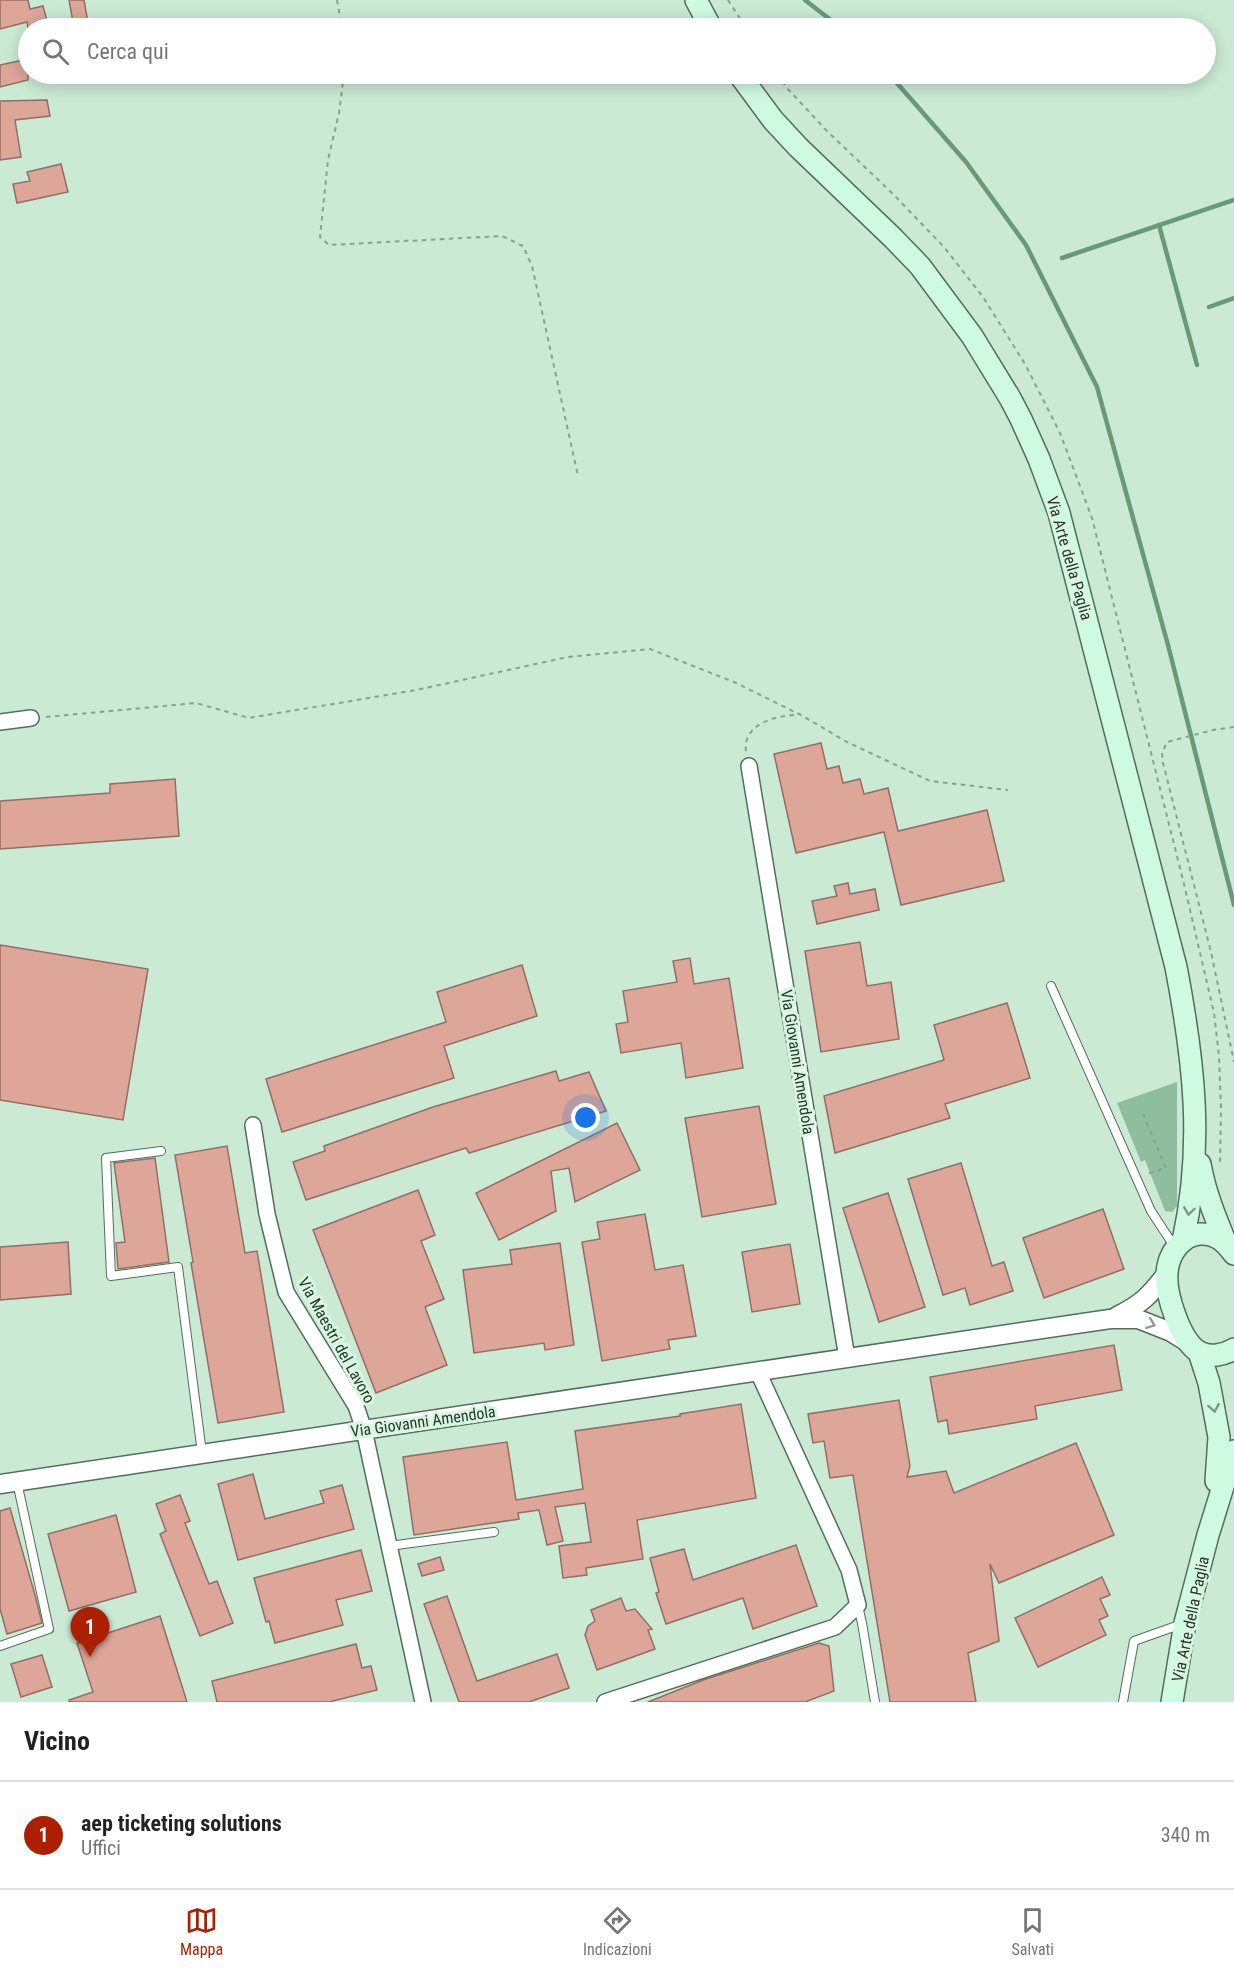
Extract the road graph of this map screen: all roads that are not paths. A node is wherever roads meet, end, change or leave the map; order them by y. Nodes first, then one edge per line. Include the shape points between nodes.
1 (696, 0) edge
2 (706, 18) edge
3 (747, 84) edge
4 (31, 718) road end
5 (0, 722) edge
6 (749, 766) road end
7 (1051, 986) dead end
8 (253, 1125) dead end
9 (1196, 1140) junction
10 (161, 1151) dead end
11 (1179, 1244) junction
12 (1230, 1248) edge
13 (1167, 1273) junction
14 (1110, 1319) junction
15 (1194, 1347) junction
16 (1234, 1349) edge
17 (847, 1358) junction
18 (758, 1372) junction
19 (364, 1430) junction
20 (1234, 1451) edge
21 (202, 1454) junction
22 (9, 1483) edge
23 (494, 1532) dead end
24 (1208, 1535) junction
25 (389, 1546) junction
26 (858, 1605) junction
27 (1185, 1623) junction
28 (0, 1646) edge
29 (423, 1702) edge
30 (605, 1702) edge
31 (875, 1702) edge
32 (1123, 1702) edge
33 (1172, 1702) edge

1 - 2 main road
3 - 9 main road, Via Arte della Paglia via 786,135 893,238 945,298 1010,398 1039,459 1059,513 1176,967 1194,1079
4 - 5 street
6 - 17 street, Via Giovanni Amendola
7 - 11 lane via 1150,1211
8 - 19 street, Via Maestri del Lavoro via 267,1214 286,1292 356,1406
9 -> 11 main road, Via Arte della Paglia via 1190,1206
9 - 12 main road, Via Arte della Paglia via 1203,1180
10 - 21 lane via 106,1158 111,1276 178,1267
11 - 12 main road, Via Arte della Paglia via 1197,1234 1211,1234
11 - 13 main road, Via Arte della Paglia
13 - 14 street, Via Giovanni Amendola via 1136,1306
13 - 15 main road, Via Arte della Paglia via 1177,1323
14 -> 15 street, Via Giovanni Amendola via 1138,1319 1171,1332
14 - 17 street, Via Giovanni Amendola
15 - 16 main road via 1225,1355
15 -> 24 main road, Via Arte della Paglia via 1209,1383 1219,1437
17 - 18 street, Via Giovanni Amendola
18 - 19 street, Via Giovanni Amendola
18 - 26 street via 849,1570
19 - 21 street, Via Giovanni Amendola
19 - 25 street, Via Maestri del Lavoro
20 - 24 main road, Via Arte della Paglia
21 - 22 street, Via Giovanni Amendola
22 - 28 lane via 49,1629
23 - 25 lane
24 - 27 main road, Via Arte della Paglia
25 - 29 street, Via Maestri del Lavoro
26 - 30 street via 836,1627
26 - 31 lane
27 - 32 lane via 1134,1641
27 - 33 main road, Via Arte della Paglia

